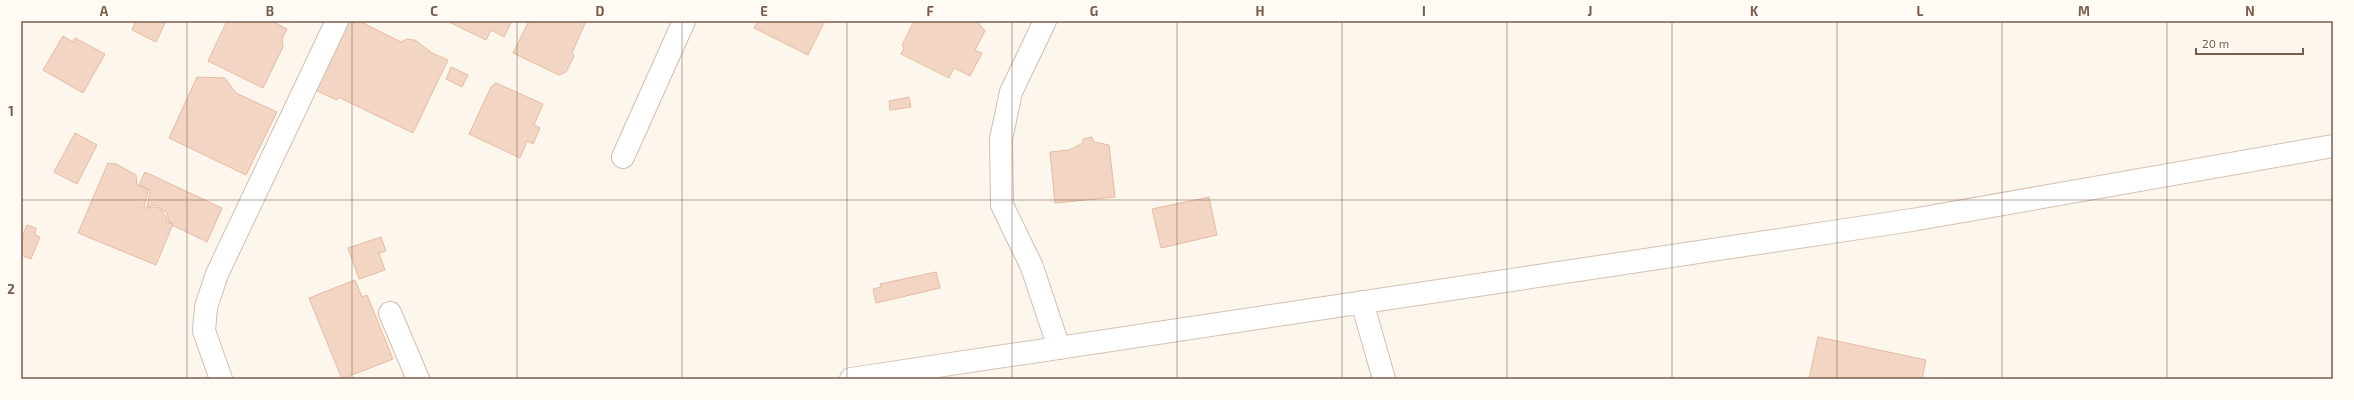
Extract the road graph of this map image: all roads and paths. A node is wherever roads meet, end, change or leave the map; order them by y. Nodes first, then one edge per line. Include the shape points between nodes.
1 (337, 21) edge
2 (684, 21) edge
3 (1045, 21) edge
4 (2333, 146) edge
5 (623, 157) dead end
6 (1362, 302) junction
7 (390, 313) dead end
8 (1059, 348) junction
9 (221, 379) edge
10 (418, 379) edge
11 (851, 379) edge
12 (1384, 379) edge

1 - 9 main road via 217,274 206,307 204,331
2 - 5 main road
3 - 8 main road via 1011,92 1001,139 1002,205 1032,267
4 - 6 main road via 1912,220
6 - 8 main road
6 - 12 main road
7 - 10 main road
8 - 11 main road

